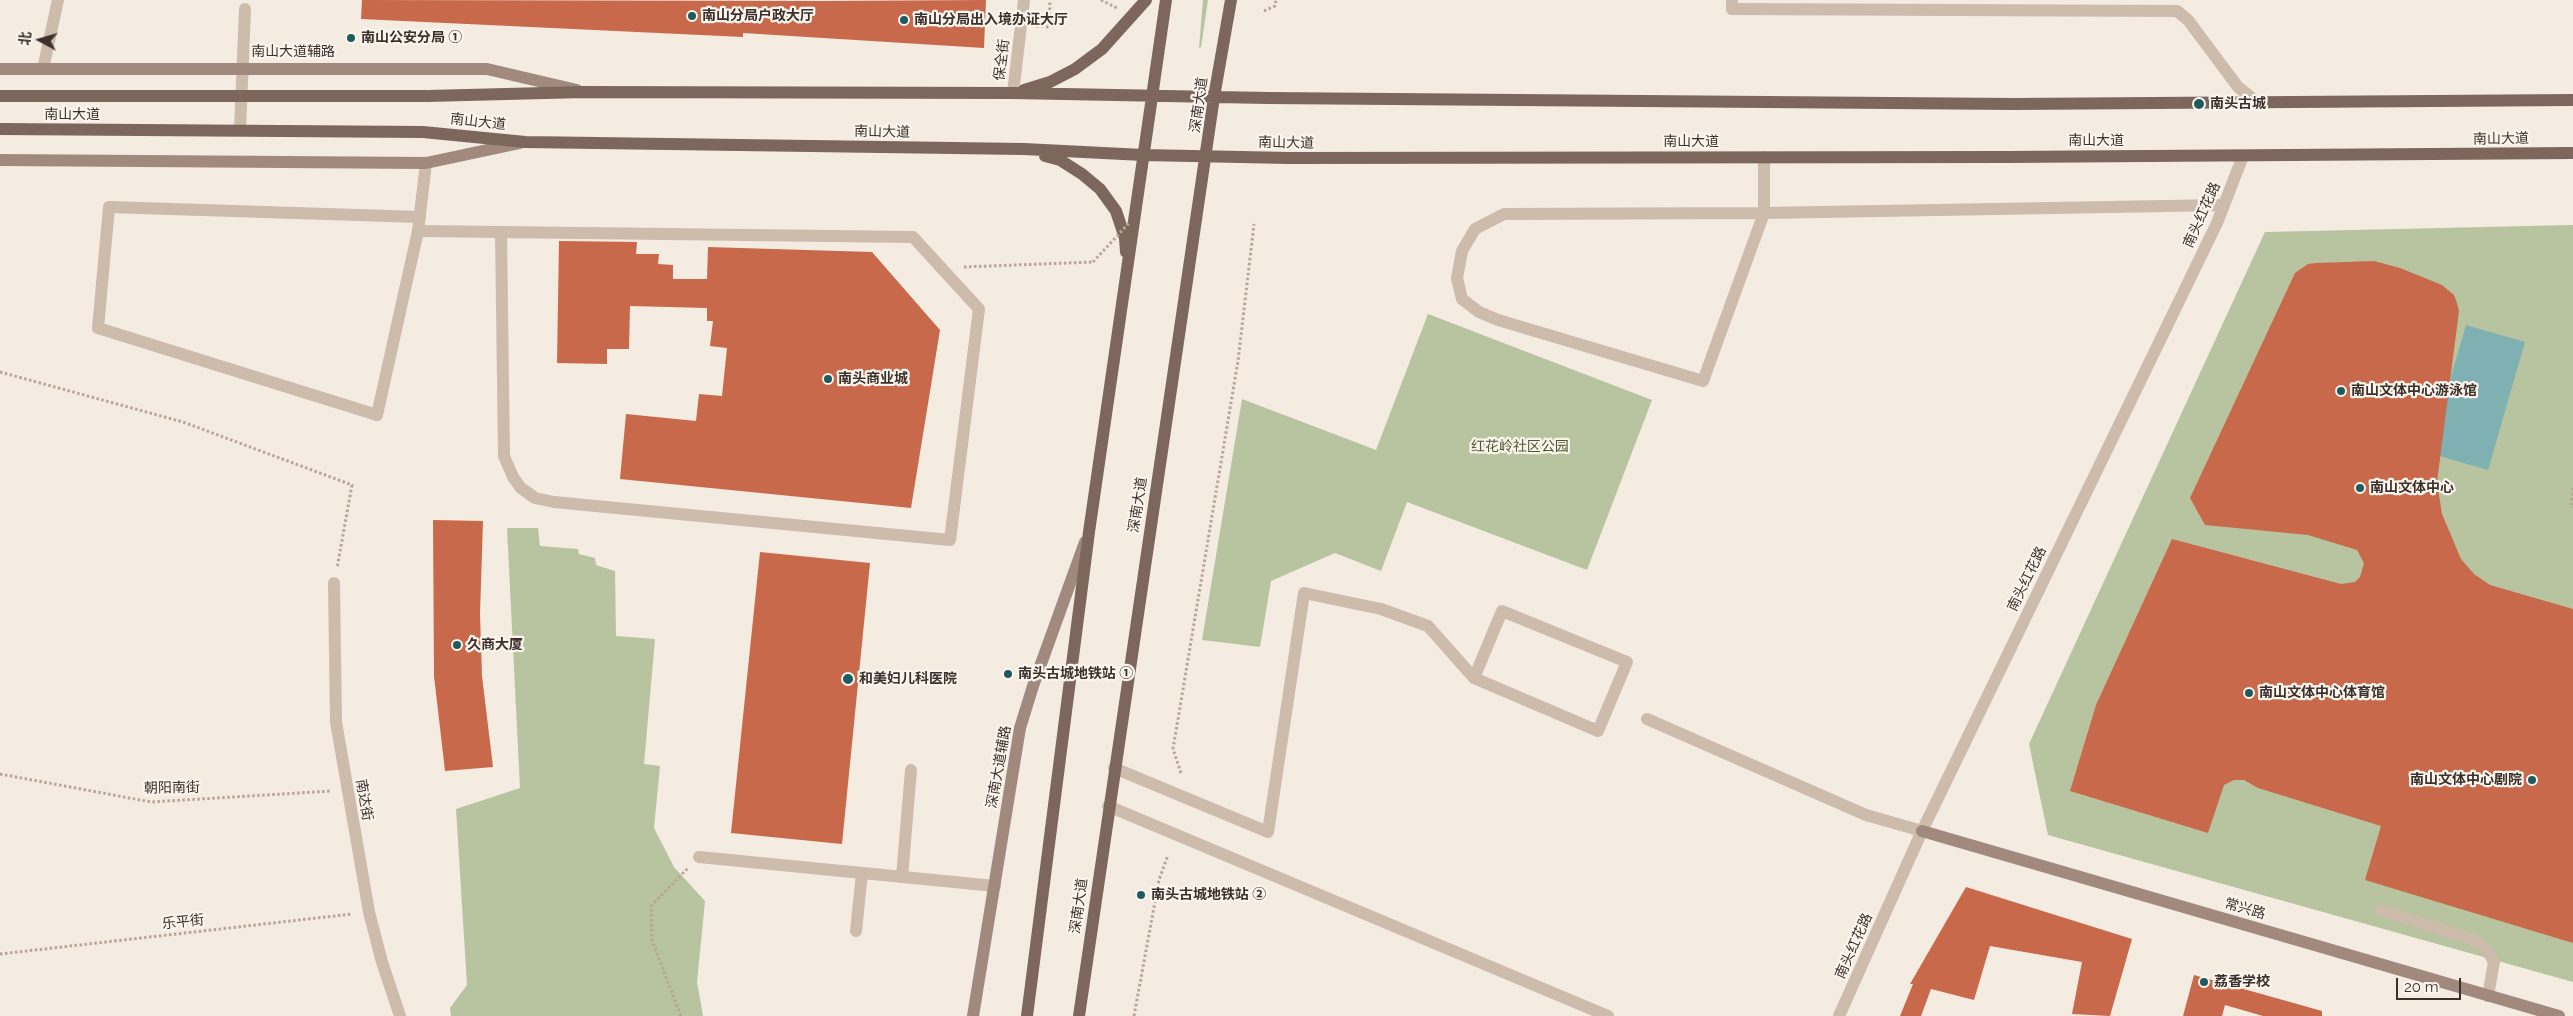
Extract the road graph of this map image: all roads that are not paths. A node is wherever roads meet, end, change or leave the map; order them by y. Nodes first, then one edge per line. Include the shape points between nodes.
1 (58, 0) edge
2 (1024, 0) edge
3 (1146, 0) edge
4 (1166, 0) edge
5 (1232, 0) edge
6 (1732, 5) edge
7 (2177, 5) edge
8 (245, 9) dead end
9 (242, 67) junction
10 (0, 69) edge
11 (43, 69) junction
12 (584, 92) junction
13 (1013, 93) junction
14 (1152, 95) junction
15 (0, 96) edge
16 (240, 96) junction
17 (1214, 97) junction
18 (2573, 100) edge
19 (2256, 102) junction
20 (0, 130) edge
21 (240, 130) junction
22 (525, 142) junction
23 (1024, 149) junction
24 (2573, 153) edge
25 (1143, 155) junction
26 (1207, 156) junction
27 (2243, 156) junction
28 (1764, 157) junction
29 (0, 160) edge
30 (426, 163) junction
31 (2224, 205) junction
32 (1764, 213) junction
33 (420, 217) junction
34 (418, 231) junction
35 (501, 232) junction
36 (1128, 269) junction
37 (1089, 532) junction
38 (334, 583) road end
39 (1474, 678) junction
40 (1647, 718) dead end
41 (1114, 768) junction
42 (911, 770) dead end
43 (1108, 806) junction
44 (1922, 831) junction
45 (699, 857) road end
46 (862, 873) junction
47 (902, 876) junction
48 (994, 886) junction
49 (2381, 910) dead end
50 (856, 931) dead end
51 (2488, 996) junction
52 (400, 1016) edge
53 (973, 1016) edge
54 (1027, 1016) edge
55 (1079, 1016) edge
56 (1608, 1016) edge
57 (1839, 1016) edge
58 (2559, 1016) edge

1 - 11 street
2 - 13 street, 保全街
3 - 13 main road via 1102,49 1075,69 1050,82
4 - 14 main road
5 - 17 main road, 深南大道
6 - 7 street
7 - 19 street via 2238,87
8 - 9 street
9 - 11 street, 南山大道辅路
9 - 12 street, 南山大道辅路 via 487,68
9 - 16 street
10 - 11 street, 南山大道辅路
12 - 13 main road, 南山大道
12 - 16 main road, 南山大道
13 - 14 main road, 南山大道
14 - 17 main road, 南山大道
14 - 25 main road
15 - 16 main road, 南山大道
16 - 21 street
17 - 19 main road, 南山大道 via 2014,104
17 - 26 main road, 深南大道
18 - 19 main road, 南山大道
20 - 21 main road, 南山大道
21 - 22 main road, 南山大道 via 424,132
22 - 23 main road, 南山大道
22 - 30 street
23 - 25 main road, 南山大道
23 - 36 main road via 1060,160 1100,189 1116,211 1125,238
24 - 27 main road, 南山大道
25 - 26 main road, 南山大道
25 - 36 main road
26 - 28 main road, 南山大道
26 - 41 main road, 深南大道
27 - 28 main road, 南山大道
27 - 31 street, 南头红花路
28 - 32 street
29 - 30 street
30 - 33 street
31 - 32 street
31 - 44 street, 南头红花路
32 - 32 street via 1504,214 1475,229 1462,251 1457,278 1462,299 1479,312 1498,320 1703,381
33 - 34 street
33 - 34 street via 109,207 98,328 377,415
34 - 35 street
35 - 35 street via 913,237 979,309 950,540 535,498 513,478 504,456
36 - 37 main road
37 - 48 street, 深南大道辅路 via 1020,728
37 - 54 main road
38 - 52 street, 南达街 via 336,722 369,912
39 - 39 street via 1598,731 1627,662 1502,611
39 - 41 street via 1428,626 1382,609 1304,593 1268,832
40 - 44 street via 1866,815
41 - 43 main road, 深南大道
42 - 47 street
43 - 55 main road, 深南大道
43 - 56 street
44 - 51 street, 常兴路
44 - 57 street, 南头红花路
45 - 46 street
46 - 47 street
46 - 50 street
47 - 48 street
48 - 53 street, 深南大道辅路
49 - 51 street via 2477,942 2488,950 2494,962
51 - 58 street, 常兴路

